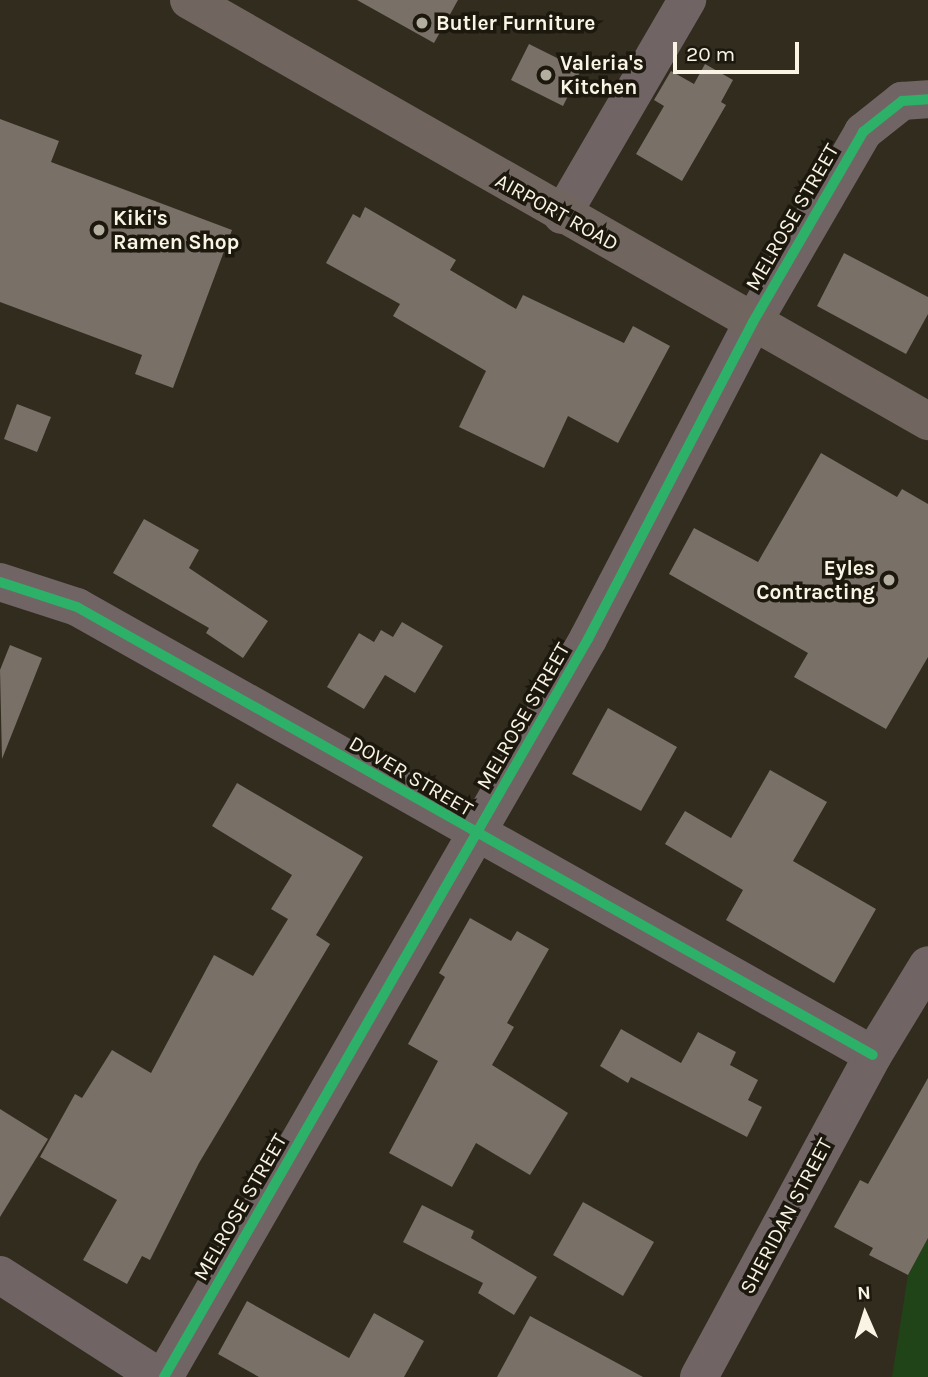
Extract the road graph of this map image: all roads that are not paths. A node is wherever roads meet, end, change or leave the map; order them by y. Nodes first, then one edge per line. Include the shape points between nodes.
1 (189, 0) edge
2 (687, 0) edge
3 (928, 99) edge
4 (562, 215) junction
5 (753, 322) junction
6 (928, 421) edge
7 (0, 582) edge
8 (477, 835) junction
9 (928, 965) edge
10 (873, 1055) junction
11 (0, 1275) edge
12 (162, 1377) edge
13 (699, 1377) edge

1 - 4 main road, AIRPORT ROAD
2 - 4 street
3 - 5 street, MELROSE STREET via 902,101 863,132
4 - 5 main road, AIRPORT ROAD
5 - 6 main road, AIRPORT ROAD
5 - 8 street, MELROSE STREET via 588,639
7 - 8 street, DOVER STREET via 77,607
8 - 10 street, DOVER STREET
8 - 12 street, MELROSE STREET
9 - 10 street, SHERIDAN STREET
10 - 13 street, SHERIDAN STREET
11 - 12 street

